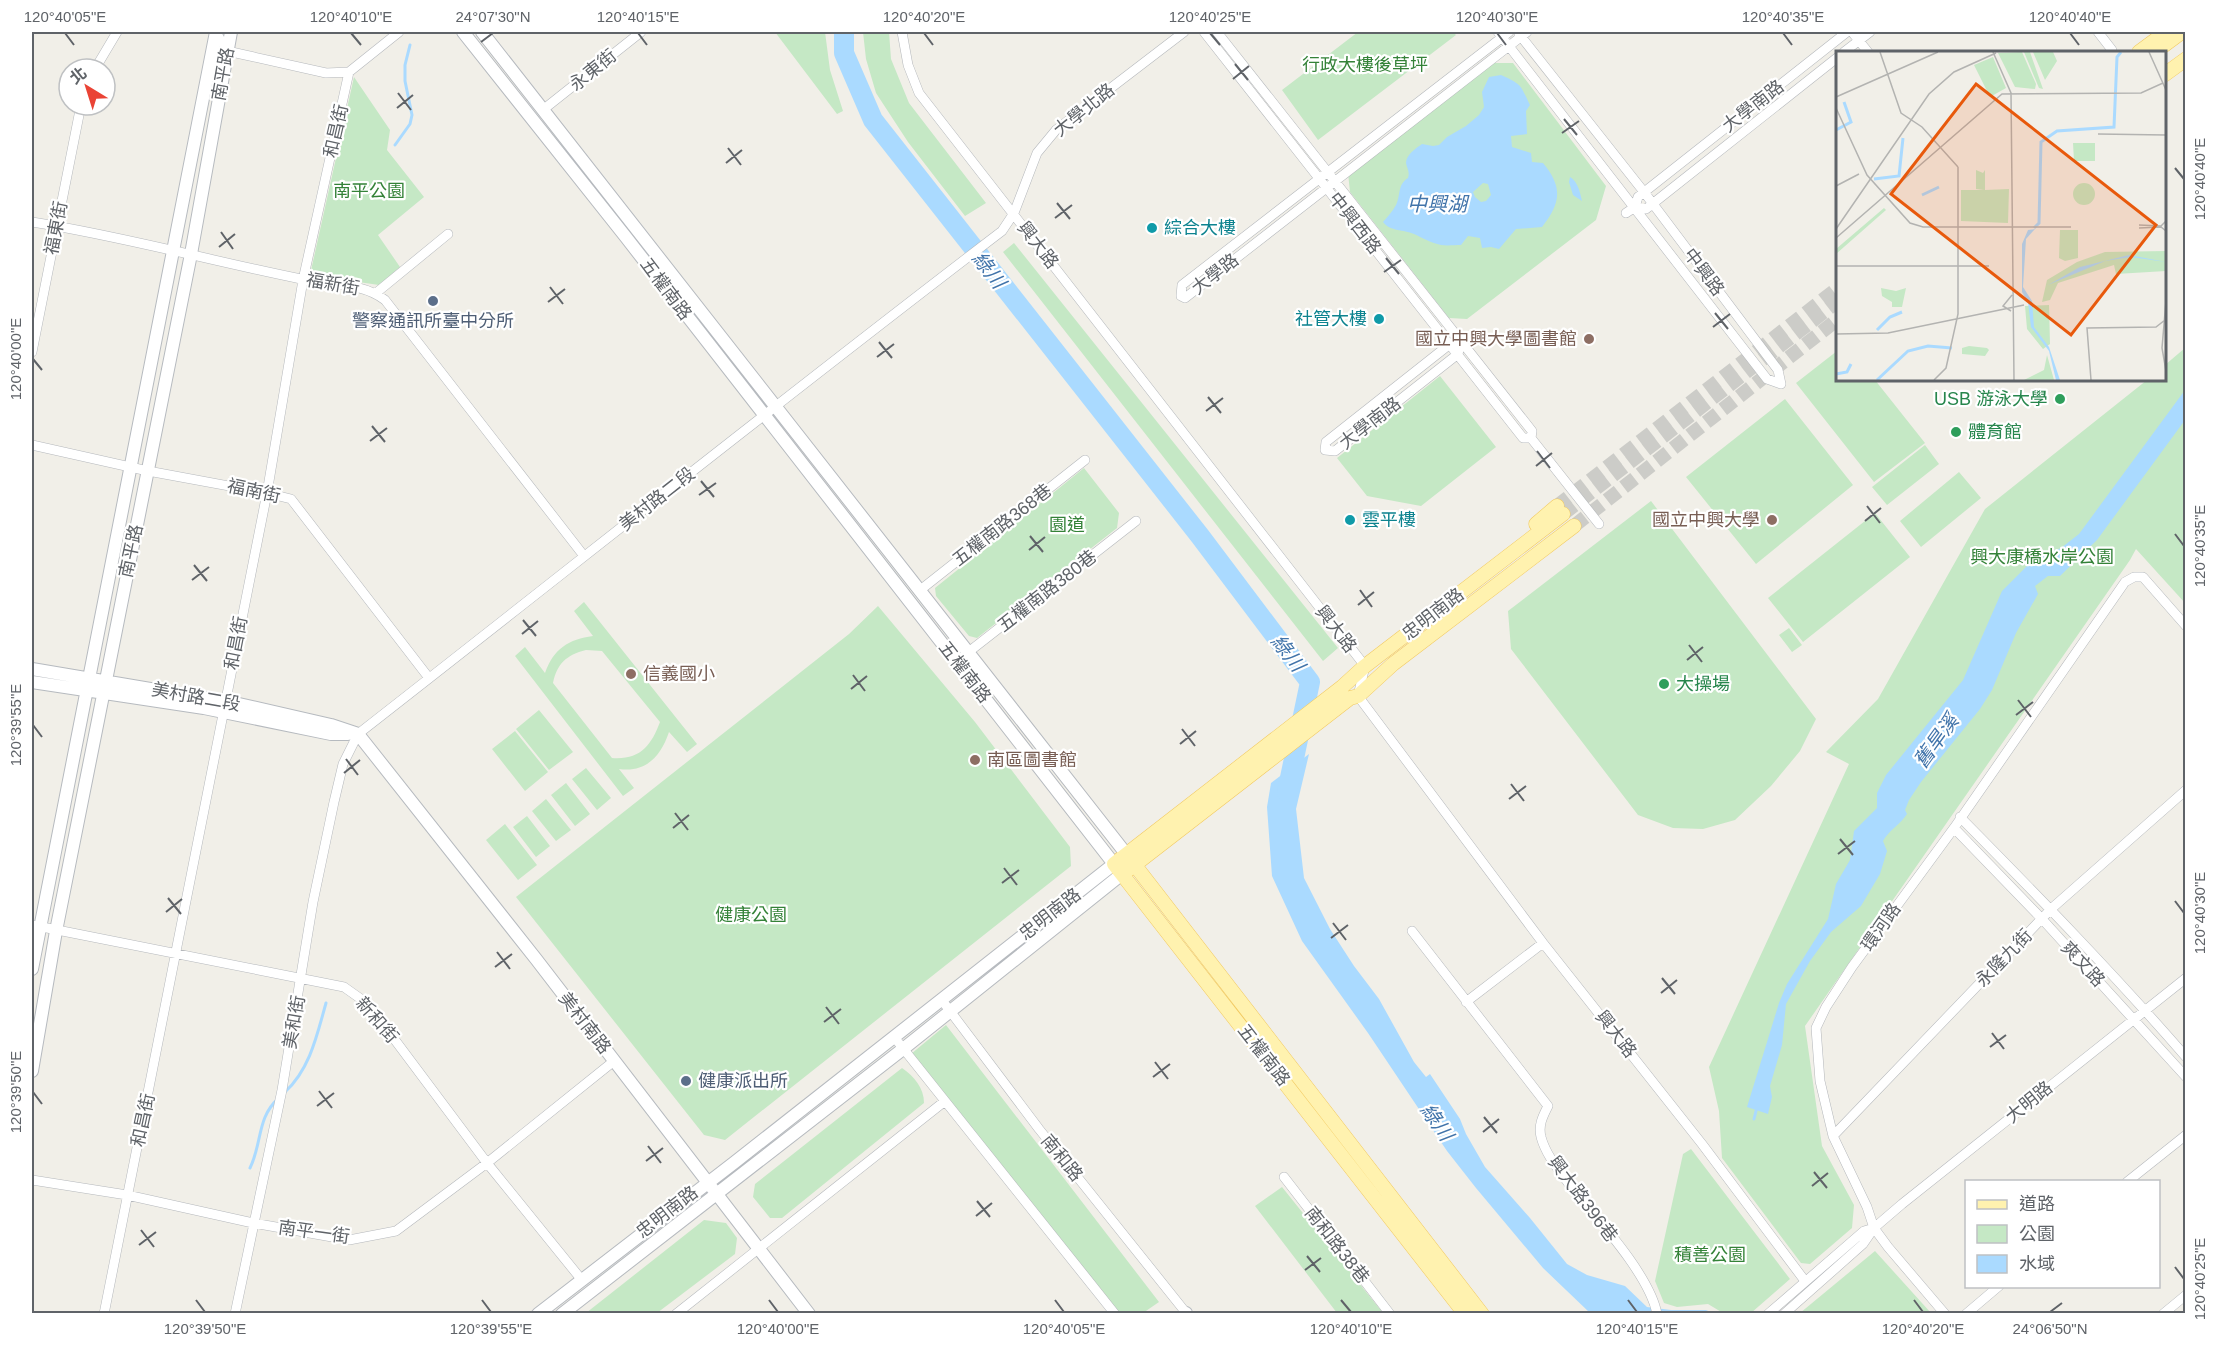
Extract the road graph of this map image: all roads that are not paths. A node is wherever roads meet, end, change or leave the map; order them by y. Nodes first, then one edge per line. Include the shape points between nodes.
1 (117, 32) edge
2 (216, 32) edge
3 (231, 32) edge
4 (399, 32) edge
5 (463, 32) edge
6 (482, 32) edge
7 (641, 32) edge
8 (902, 32) edge
9 (1184, 32) edge
10 (1204, 32) edge
11 (1217, 32) edge
12 (1850, 32) edge
13 (1870, 32) edge
14 (2098, 32) edge
15 (2166, 32) edge
16 (2182, 32) edge
17 (1503, 33) edge
18 (1522, 33) edge
19 (1859, 40) junction
20 (1509, 46) junction
21 (2186, 47) edge
22 (2112, 50) dead end
23 (227, 51) junction
24 (1845, 51) edge
25 (1867, 51) edge
26 (2140, 51) edge
27 (2157, 51) edge
28 (102, 57) edge
29 (1836, 59) edge
30 (2186, 59) edge
31 (2166, 62) edge
32 (350, 72) junction
33 (2166, 74) edge
34 (544, 109) junction
35 (79, 117) edge
36 (1328, 172) junction
37 (1320, 178) junction
38 (1335, 181) junction
39 (1326, 188) junction
40 (1644, 192) junction
41 (1652, 204) junction
42 (1631, 210) junction
43 (1014, 213) junction
44 (32, 222) edge
45 (56, 226) junction
46 (448, 234) dead end
47 (172, 251) junction
48 (191, 254) junction
49 (303, 280) junction
50 (376, 293) junction
51 (1464, 339) junction
52 (1450, 344) junction
53 (32, 352) edge
54 (1458, 354) junction
55 (777, 406) junction
56 (764, 414) junction
57 (1531, 438) junction
58 (32, 445) edge
59 (1085, 460) dead end
60 (132, 468) junction
61 (148, 471) junction
62 (267, 493) junction
63 (1560, 510) tunnel mouth
64 (1136, 521) dead end
65 (1599, 524) dead end
66 (1576, 529) tunnel mouth
67 (584, 556) junction
68 (919, 591) junction
69 (2184, 622) edge
70 (967, 653) junction
71 (957, 661) junction
72 (1365, 666) junction
73 (32, 669) edge
74 (429, 678) junction
75 (32, 682) edge
76 (88, 684) junction
77 (104, 687) junction
78 (1350, 694) junction
79 (224, 707) junction
80 (358, 734) junction
81 (2186, 790) edge
82 (1960, 817) junction
83 (1954, 828) junction
84 (1131, 860) junction
85 (1118, 869) junction
86 (2051, 909) junction
87 (2042, 919) junction
88 (35, 926) edge
89 (56, 931) junction
90 (1412, 932) dead end
91 (1543, 943) junction
92 (176, 955) junction
93 (32, 969) edge
94 (302, 978) junction
95 (2186, 978) edge
96 (941, 999) junction
97 (1466, 1002) junction
98 (2145, 1010) junction
99 (949, 1011) junction
100 (2134, 1019) junction
101 (894, 1037) junction
102 (903, 1049) junction
103 (2186, 1057) edge
104 (614, 1061) junction
105 (32, 1071) edge
106 (2186, 1077) edge
107 (945, 1101) junction
108 (2186, 1135) edge
109 (1833, 1136) junction
110 (487, 1163) junction
111 (1284, 1177) dead end
112 (32, 1180) edge
113 (2130, 1180) edge
114 (707, 1181) junction
115 (716, 1193) junction
116 (127, 1195) junction
117 (253, 1223) junction
118 (1874, 1228) junction
119 (759, 1249) junction
120 (581, 1279) junction
121 (1805, 1281) junction
122 (1998, 1288) edge
123 (2186, 1295) edge
124 (1657, 1310) edge
125 (1186, 1313) edge
126 (104, 1314) edge
127 (235, 1314) edge
128 (538, 1314) edge
129 (562, 1314) edge
130 (676, 1314) edge
131 (809, 1314) edge
132 (1115, 1314) edge
133 (1390, 1314) edge
134 (1465, 1314) edge
135 (1482, 1314) edge
136 (1768, 1314) edge
137 (1784, 1314) edge
138 (1945, 1314) edge
139 (1966, 1314) edge
140 (2163, 1314) edge

1 - 28 street
2 - 23 street
2 - 47 main road, 南平路
3 - 23 main road, 南平路
4 - 32 street
5 - 56 main road, 五權南路
6 - 34 main road, 五權南路
7 - 34 street, 永東街
8 - 43 street, 興大路 via 908,65 919,93
9 - 43 street, 大學北路 via 1056,130 1037,153
10 - 37 street, 中興西路
11 - 36 street, 中興西路
12 - 19 street
12 - 40 street, 大學南路
13 - 19 street
14 - 22 street
15 - 26 main road
16 - 27 main road
17 - 20 street, 中興路
17 - 36 street, 大學路
18 - 20 street, 大學路
18 - 40 street, 中興路
19 - 24 street
19 - 25 street
20 - 38 street, 大學路
20 - 42 street, 中興路
21 - 31 main road
23 - 32 street via 326,73
23 - 48 main road, 南平路
29 - 41 street, 大學南路
30 - 33 main road
32 - 49 street, 和昌街
34 - 55 main road, 五權南路
35 - 45 street, 福東街
36 - 37 street, 大學路
36 - 38 street, 中興西路
37 - 39 street, 中興西路
37 - 39 street, 大學路 via 1182,285 1181,296 1185,298
38 - 39 street, 大學路
38 - 51 street, 中興西路
39 - 52 street, 中興西路
40 - 41 street, 中興路
40 - 42 street, 大學南路
41 - 42 street, 大學南路 via 1646,209
41 - 42 street, 中興路 via 1778,370 1781,384 1767,379
43 - 55 street, 美村路二段 via 991,240
43 - 72 street, 興大路
44 - 45 street, 福新街
45 - 47 street, 福新街
45 - 53 street, 福東街
46 - 50 street
47 - 48 street, 福新街
47 - 60 main road, 南平路
48 - 49 street, 福新街
48 - 61 main road, 南平路
49 - 50 street, 福新街
49 - 62 street, 和昌街
50 - 67 street, 福新街
51 - 52 street, 大學南路
51 - 54 street
51 - 57 street, 中興西路 via 1532,431
52 - 54 street, 中興西路
52 - 54 street, 大學南路 via 1326,442 1325,450 1335,451
54 - 57 street, 中興西路 via 1523,438
55 - 56 street, 美村路二段
55 - 68 main road, 五權南路
56 - 67 street, 美村路二段
56 - 71 main road, 五權南路
57 - 65 street, 中興西路
58 - 60 street, 福南街
59 - 68 street, 五權南路368巷
60 - 61 street, 福南街
60 - 76 main road, 南平路
61 - 62 street, 福南街
61 - 77 main road, 南平路
62 - 74 street, 福南街 via 291,499
62 - 79 street, 和昌街
63 - 72 main road, 忠明南路 via 1394,637
64 - 70 street, 五權南路380巷
66 - 78 main road, 忠明南路
67 - 74 street, 美村路二段
68 - 70 main road, 五權南路
69 - 82 street, 環河路 via 2143,577 2134,576 2125,582
70 - 71 street, 五權南路380巷
70 - 84 main road, 五權南路
71 - 85 main road, 五權南路
72 - 78 main road, 忠明南路
73 - 76 main road, 美村路二段
74 - 80 street, 美村路二段
75 - 76 main road, 美村路二段
76 - 77 main road, 美村路二段
76 - 88 main road, 南平路
77 - 79 main road, 美村路二段
77 - 89 main road, 南平路
78 - 84 main road, 忠明南路 via 1269,760
78 - 84 main road, 忠明南路 via 1296,724
78 - 91 street, 興大路
79 - 80 main road, 美村路二段 via 331,725
79 - 92 street, 和昌街
80 - 94 street, 美和街 via 343,764 334,802
80 - 104 main road, 美村南路
81 - 86 street, 永隆九街
82 - 83 street, 環河路
82 - 86 street, 爽文路
83 - 87 street, 爽文路
83 - 109 street, 環河路 via 1852,967 1816,1028 1820,1081
84 - 85 main road, 忠明南路
84 - 135 main road, 五權南路
85 - 96 main road, 忠明南路
85 - 99 main road, 忠明南路
85 - 134 main road, 五權南路
86 - 87 street, 永隆九街
86 - 98 street, 爽文路
87 - 100 street, 爽文路
87 - 109 street, 永隆九街
88 - 89 street, 新和街
88 - 93 main road, 南平路
89 - 92 street, 新和街
89 - 105 main road, 南平路
90 - 97 street, 興大路396巷
91 - 97 street
91 - 121 street, 興大路
92 - 94 street, 新和街
92 - 116 street, 和昌街
94 - 110 street, 新和街 via 344,987 368,1004
94 - 117 street, 美和街
95 - 98 street, 大明路
96 - 99 street, 南和路
96 - 101 main road, 忠明南路
97 - 124 street, 興大路396巷 via 1548,1106 1541,1120 1540,1135 1550,1160 1636,1269
98 - 100 street, 大明路
98 - 103 street, 爽文路
99 - 102 main road, 忠明南路
99 - 125 street, 南和路
100 - 106 street, 爽文路
100 - 118 street, 大明路
101 - 102 street
101 - 114 main road, 忠明南路
102 - 107 street
102 - 115 main road, 忠明南路
104 - 110 street, 南平一街
104 - 114 main road, 美村南路
107 - 119 street
107 - 132 street
108 - 113 street
109 - 118 street, 環河路
110 - 117 street, 南平一街 via 396,1231 349,1240
110 - 120 street, 新和街
111 - 133 street, 南和路38巷
112 - 116 street, 南平一街
114 - 115 main road, 美村南路
114 - 120 main road, 忠明南路
115 - 119 main road, 美村南路
115 - 129 main road, 忠明南路
116 - 117 street, 南平一街
116 - 126 street, 和昌街
117 - 127 street, 美和街
118 - 121 street, 大明路 via 1864,1231
118 - 137 street, 大明路 via 1863,1244
118 - 138 street, 環河路
119 - 130 street
119 - 131 main road, 美村南路
120 - 128 main road, 忠明南路
121 - 136 street, 大明路
122 - 139 street
123 - 140 street

